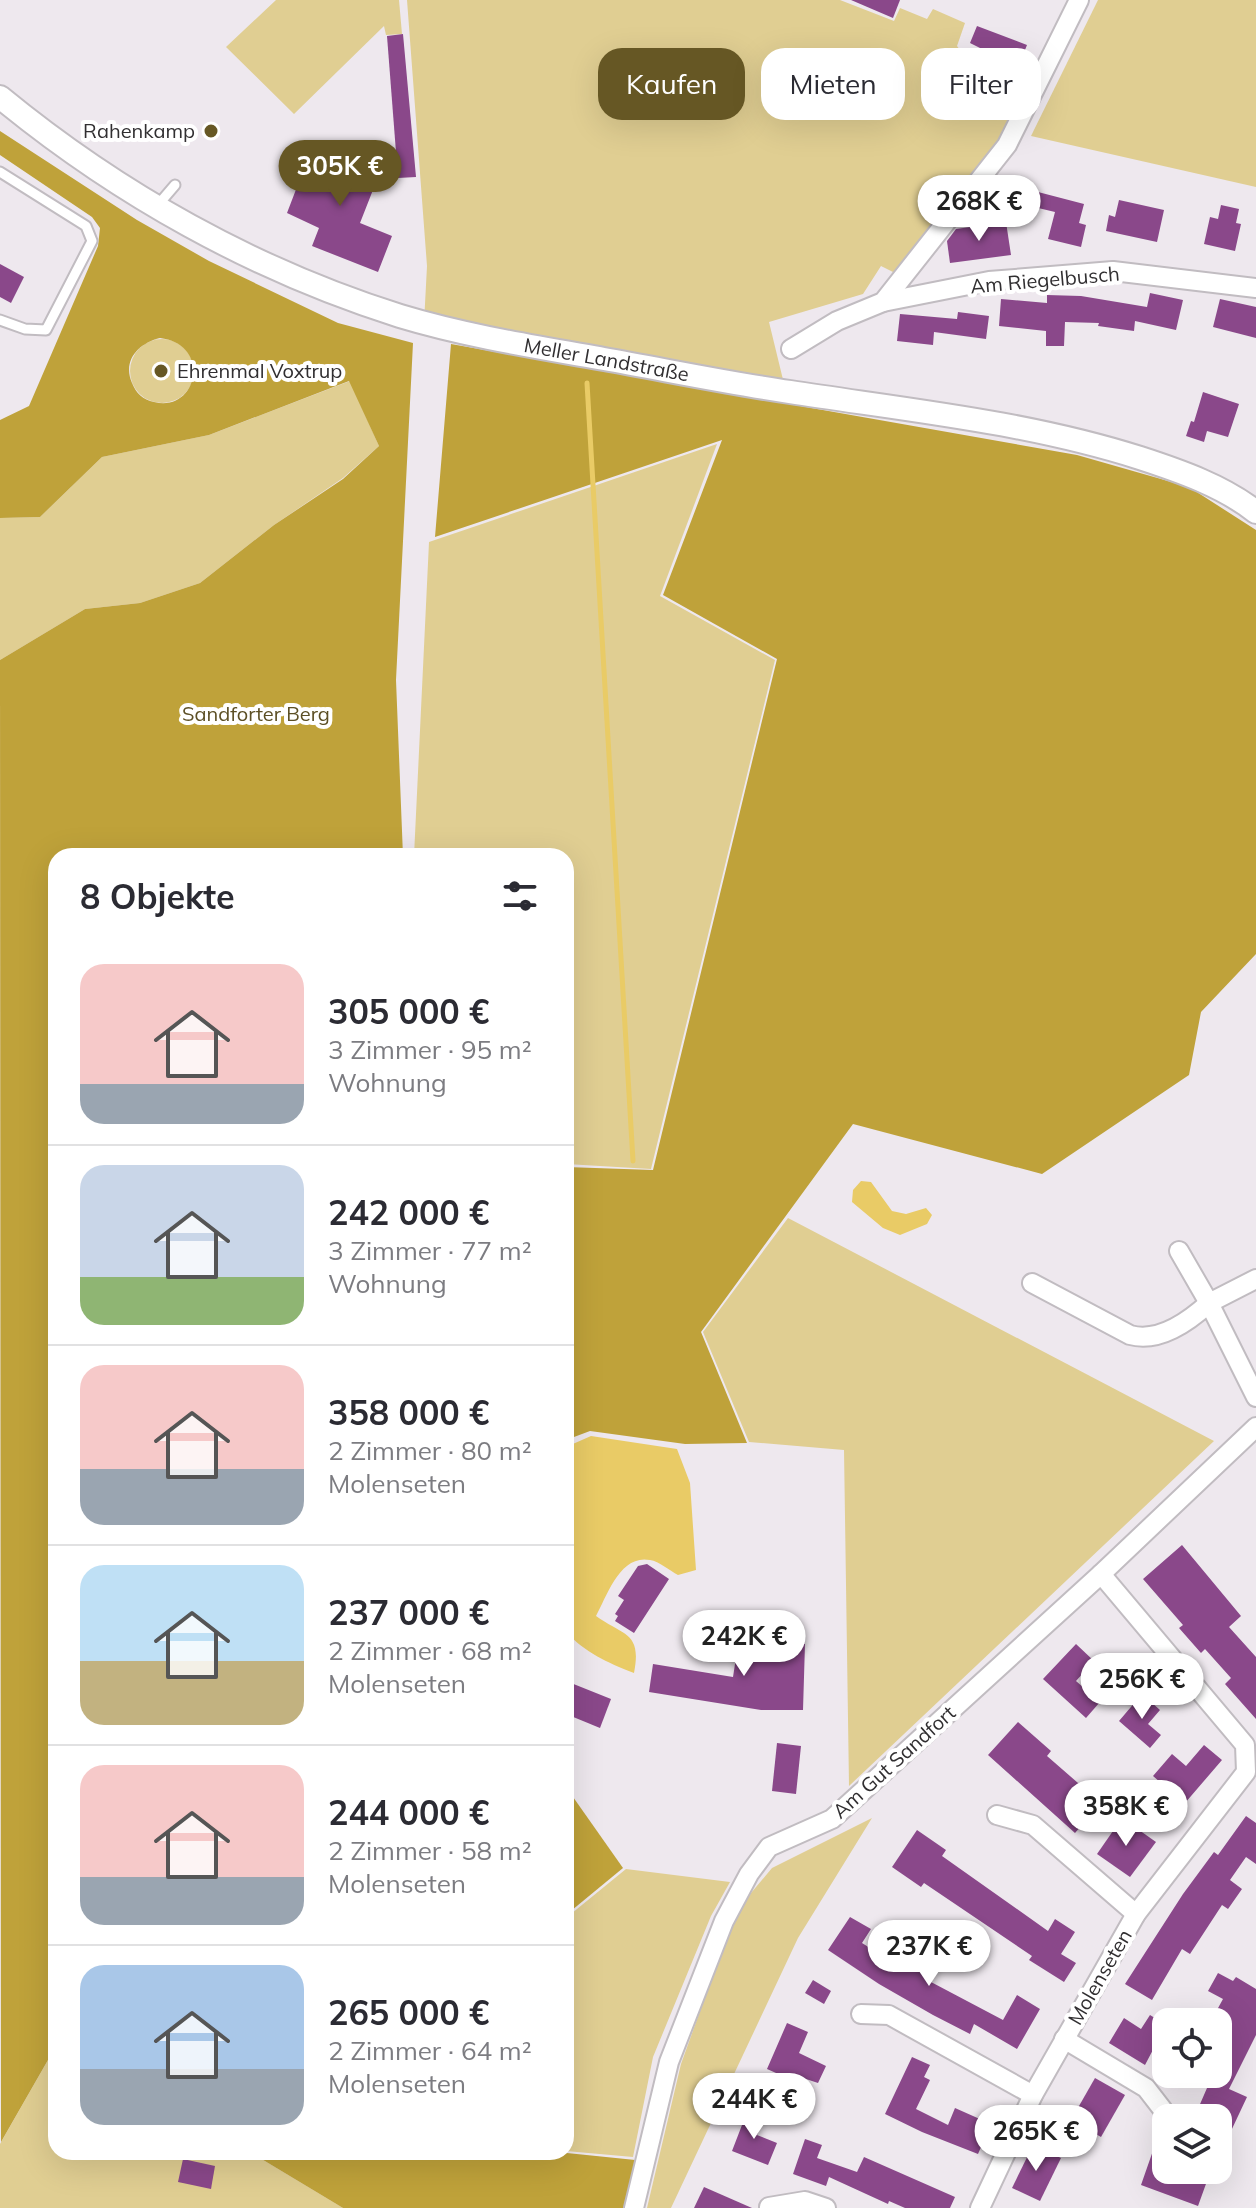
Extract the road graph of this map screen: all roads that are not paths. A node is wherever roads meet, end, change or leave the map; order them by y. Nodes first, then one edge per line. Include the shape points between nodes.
1 (1079, 0) edge
2 (1, 100) edge
3 (0, 172) edge
4 (175, 185) dead end
5 (157, 206) junction
6 (1256, 288) edge
7 (883, 302) junction
8 (0, 320) edge
9 (791, 349) dead end
10 (1256, 512) edge
11 (1179, 1251) dead end
12 (1256, 1279) edge
13 (1032, 1283) dead end
14 (1209, 1303) junction
15 (1256, 1397) edge
16 (1256, 1427) edge
17 (1101, 1574) junction
18 (997, 1815) dead end
19 (1136, 1914) junction
20 (861, 2014) dead end
21 (1064, 2039) junction
22 (1033, 2095) junction
23 (1158, 2104) edge
24 (769, 2207) edge
25 (634, 2208) edge
26 (826, 2208) edge
27 (980, 2208) edge

1 - 7 street via 1007,145
2 - 5 street, Meller Landstraße
3 - 8 lane via 86,226 92,241 46,330
4 - 5 lane
5 - 10 street, Meller Landstraße via 210,238 300,280 424,323 523,345 1092,443 1181,471
6 - 7 street, Am Riegelbusch via 1113,271 989,281
7 - 9 street, Am Riegelbusch via 837,321
11 - 14 street
12 - 14 street
13 - 14 street via 1143,1339 1193,1317
14 - 15 street
16 - 17 street, Am Gut Sandfort
17 - 19 street, Molenseten via 1245,1745 1246,1772
17 - 25 street, Am Gut Sandfort via 832,1819 769,1847 749,1874 724,1921 669,2062
18 - 19 street, Molenseten via 1033,1825
19 - 21 street, Molenseten
20 - 22 street via 889,2015
21 - 22 street, Molenseten
21 - 23 street, Molenseten via 1146,2088
22 - 27 street, Molenseten
24 - 26 street via 805,2201

